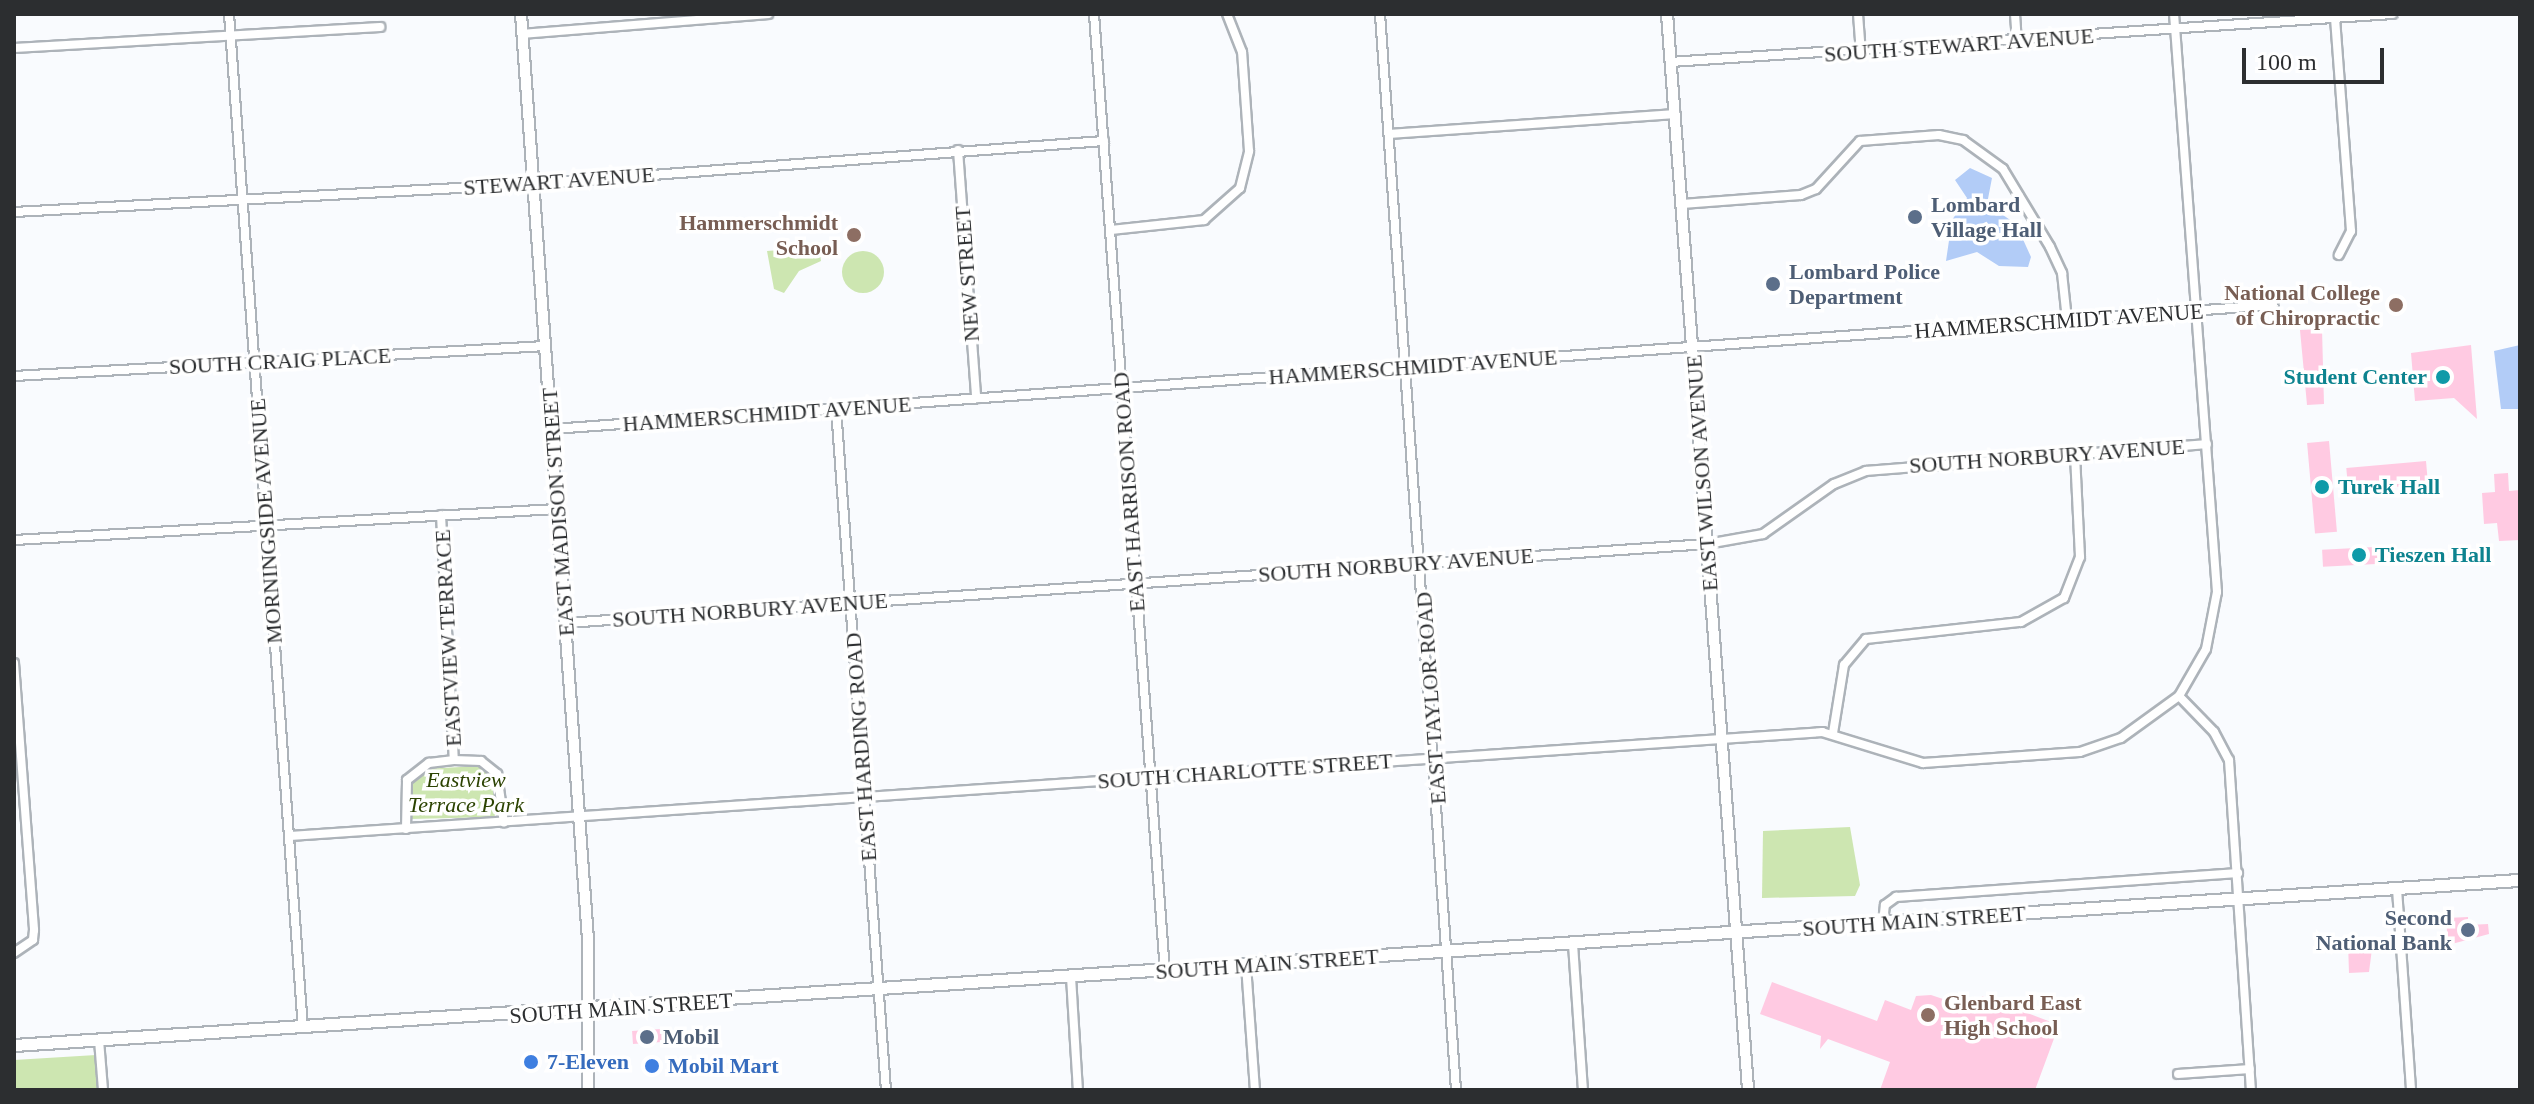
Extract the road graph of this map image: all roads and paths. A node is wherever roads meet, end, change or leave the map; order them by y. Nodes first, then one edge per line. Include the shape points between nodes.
1 (229, 14) edge
2 (521, 14) edge
3 (768, 14) edge
4 (1094, 14) edge
5 (1227, 14) edge
6 (1380, 14) edge
7 (1667, 14) edge
8 (1858, 14) edge
9 (2015, 14) edge
10 (2174, 14) edge
11 (2392, 14) edge
12 (2335, 18) junction
13 (380, 27) dead end
14 (2175, 30) junction
15 (522, 34) junction
16 (231, 37) junction
17 (2017, 42) junction
18 (14, 48) edge
19 (1861, 54) junction
20 (1670, 62) junction
21 (1675, 114) junction
22 (1389, 134) junction
23 (1104, 141) junction
24 (958, 150) junction
25 (533, 184) junction
26 (242, 200) junction
27 (1682, 204) junction
28 (14, 212) edge
29 (1111, 230) junction
30 (2339, 255) dead end
31 (2274, 305) dead end
32 (2196, 311) junction
33 (2067, 320) junction
34 (546, 346) junction
35 (1693, 348) junction
36 (254, 362) junction
37 (1406, 367) junction
38 (14, 376) edge
39 (1122, 388) junction
40 (976, 398) junction
41 (836, 408) junction
42 (552, 429) junction
43 (2207, 444) junction
44 (2075, 454) junction
45 (557, 509) junction
46 (441, 515) junction
47 (266, 524) junction
48 (14, 540) edge
49 (1707, 544) junction
50 (1420, 563) junction
51 (1134, 582) junction
52 (850, 602) junction
53 (566, 623) junction
54 (14, 663) edge
55 (14, 674) edge
56 (2179, 696) junction
57 (1833, 733) junction
58 (1722, 739) junction
59 (1436, 758) junction
60 (454, 760) junction
61 (1150, 777) junction
62 (864, 798) junction
63 (580, 818) junction
64 (504, 823) junction
65 (406, 829) junction
66 (290, 836) junction
67 (2238, 873) junction
68 (2520, 880) edge
69 (2397, 889) junction
70 (2239, 901) junction
71 (1883, 923) junction
72 (1737, 932) junction
73 (1573, 944) junction
74 (1449, 952) junction
75 (14, 953) edge
76 (1246, 965) junction
77 (1165, 971) junction
78 (1071, 977) junction
79 (879, 990) junction
80 (592, 1011) junction
81 (303, 1028) junction
82 (99, 1040) junction
83 (14, 1045) edge
84 (2250, 1069) junction
85 (2178, 1074) dead end
86 (103, 1090) edge
87 (588, 1090) edge
88 (886, 1090) edge
89 (1078, 1090) edge
90 (1255, 1090) edge
91 (1456, 1090) edge
92 (1583, 1090) edge
93 (1748, 1090) edge
94 (2251, 1090) edge
95 (2411, 1090) edge

1 - 16 street, MORNINGSIDE AVENUE
2 - 15 street, EAST MADISON STREET
3 - 15 street
4 - 23 street, EAST HARRISON ROAD
5 - 29 street via 1242,52 1249,151 1240,188 1204,220
6 - 22 street, EAST TAYLOR ROAD
7 - 20 street, EAST WILSON AVENUE
8 - 19 street
9 - 17 street
10 - 14 street
11 - 12 street, SOUTH STEWART AVENUE
12 - 14 street, SOUTH STEWART AVENUE
12 - 30 street via 2351,231
13 - 16 street
14 - 17 street, SOUTH STEWART AVENUE
14 - 32 street
15 - 25 street, EAST MADISON STREET
16 - 18 street
16 - 26 street, MORNINGSIDE AVENUE
17 - 19 street, SOUTH STEWART AVENUE
19 - 20 street, SOUTH STEWART AVENUE
20 - 21 street, EAST WILSON AVENUE
21 - 22 street
21 - 27 street, EAST WILSON AVENUE
22 - 37 street, EAST TAYLOR ROAD
23 - 24 street, STEWART AVENUE
23 - 29 street, EAST HARRISON ROAD
24 - 25 street, STEWART AVENUE
24 - 40 street, NEW STREET
25 - 26 street, STEWART AVENUE
25 - 34 street, EAST MADISON STREET
26 - 28 street, STEWART AVENUE
26 - 36 street, MORNINGSIDE AVENUE
27 - 33 street via 1801,195 1816,189 1860,141 1939,135 1963,140 2003,169 2050,247 2064,280
27 - 35 street, EAST WILSON AVENUE
29 - 39 street, EAST HARRISON ROAD
31 - 32 street, HAMMERSCHMIDT AVENUE
32 - 33 street, HAMMERSCHMIDT AVENUE
32 - 43 street
33 - 35 street, HAMMERSCHMIDT AVENUE
34 - 36 street, SOUTH CRAIG PLACE
34 - 42 street, EAST MADISON STREET
35 - 37 street, HAMMERSCHMIDT AVENUE
35 - 49 street, EAST WILSON AVENUE
36 - 38 street, SOUTH CRAIG PLACE
36 - 47 street, MORNINGSIDE AVENUE
37 - 39 street, HAMMERSCHMIDT AVENUE
37 - 50 street, EAST TAYLOR ROAD
39 - 40 street, HAMMERSCHMIDT AVENUE
39 - 51 street, EAST HARRISON ROAD
40 - 41 street, HAMMERSCHMIDT AVENUE
41 - 42 street, HAMMERSCHMIDT AVENUE
41 - 52 street, EAST HARDING ROAD
42 - 45 street, EAST MADISON STREET
43 - 44 street, SOUTH NORBURY AVENUE
43 - 56 street via 2215,616 2206,649
44 - 49 street, SOUTH NORBURY AVENUE via 1866,471 1834,484 1763,534
44 - 57 street via 2080,557 2064,598 2021,622 1866,639 1844,665
45 - 46 street
45 - 53 street, EAST MADISON STREET
46 - 47 street
46 - 60 street, EASTVIEW TERRACE
47 - 48 street
47 - 66 street, MORNINGSIDE AVENUE
49 - 50 street, SOUTH NORBURY AVENUE
49 - 58 street, EAST WILSON AVENUE
50 - 51 street, SOUTH NORBURY AVENUE
50 - 59 street, EAST TAYLOR ROAD
51 - 52 street, SOUTH NORBURY AVENUE
51 - 61 street, EAST HARRISON ROAD
52 - 53 street, SOUTH NORBURY AVENUE
52 - 62 street, EAST HARDING ROAD
53 - 63 street, EAST MADISON STREET
54 - 55 street
55 - 75 street via 34,930 33,940
56 - 57 street, SOUTH CHARLOTTE STREET via 2121,738 2070,753 1923,763
56 - 67 street via 2226,750
57 - 58 street, SOUTH CHARLOTTE STREET
58 - 59 street, SOUTH CHARLOTTE STREET
58 - 72 street, EAST WILSON AVENUE
59 - 61 street, SOUTH CHARLOTTE STREET
59 - 74 street, EAST TAYLOR ROAD
60 - 64 street, EASTVIEW TERRACE via 493,769 500,780
60 - 65 street, EASTVIEW TERRACE via 429,763 407,780
61 - 62 street, SOUTH CHARLOTTE STREET
61 - 77 street, EAST HARRISON ROAD
62 - 63 street, SOUTH CHARLOTTE STREET
62 - 79 street, EAST HARDING ROAD
63 - 64 street, SOUTH CHARLOTTE STREET
63 - 80 street, EAST MADISON STREET
64 - 65 street, SOUTH CHARLOTTE STREET
65 - 66 street, SOUTH CHARLOTTE STREET
66 - 81 street, MORNINGSIDE AVENUE
67 - 70 street
67 - 71 street via 1896,897 1885,905
68 - 69 main road, SOUTH MAIN STREET
69 - 70 main road, SOUTH MAIN STREET
69 - 95 street
70 - 71 main road, SOUTH MAIN STREET
70 - 84 street
71 - 72 main road, SOUTH MAIN STREET
72 - 73 main road, SOUTH MAIN STREET
72 - 93 street, EAST WILSON AVENUE
73 - 74 main road, SOUTH MAIN STREET
73 - 92 street
74 - 76 main road, SOUTH MAIN STREET
74 - 91 street, EAST TAYLOR ROAD
76 - 77 main road, SOUTH MAIN STREET
76 - 90 street
77 - 78 main road, SOUTH MAIN STREET
78 - 79 main road, SOUTH MAIN STREET
78 - 89 street
79 - 80 main road, SOUTH MAIN STREET
79 - 88 street, EAST HARDING ROAD
80 - 81 main road, SOUTH MAIN STREET
80 - 87 street, EAST MADISON STREET
81 - 82 main road, SOUTH MAIN STREET
82 - 83 main road, SOUTH MAIN STREET
82 - 86 street
84 - 85 street
84 - 94 street

